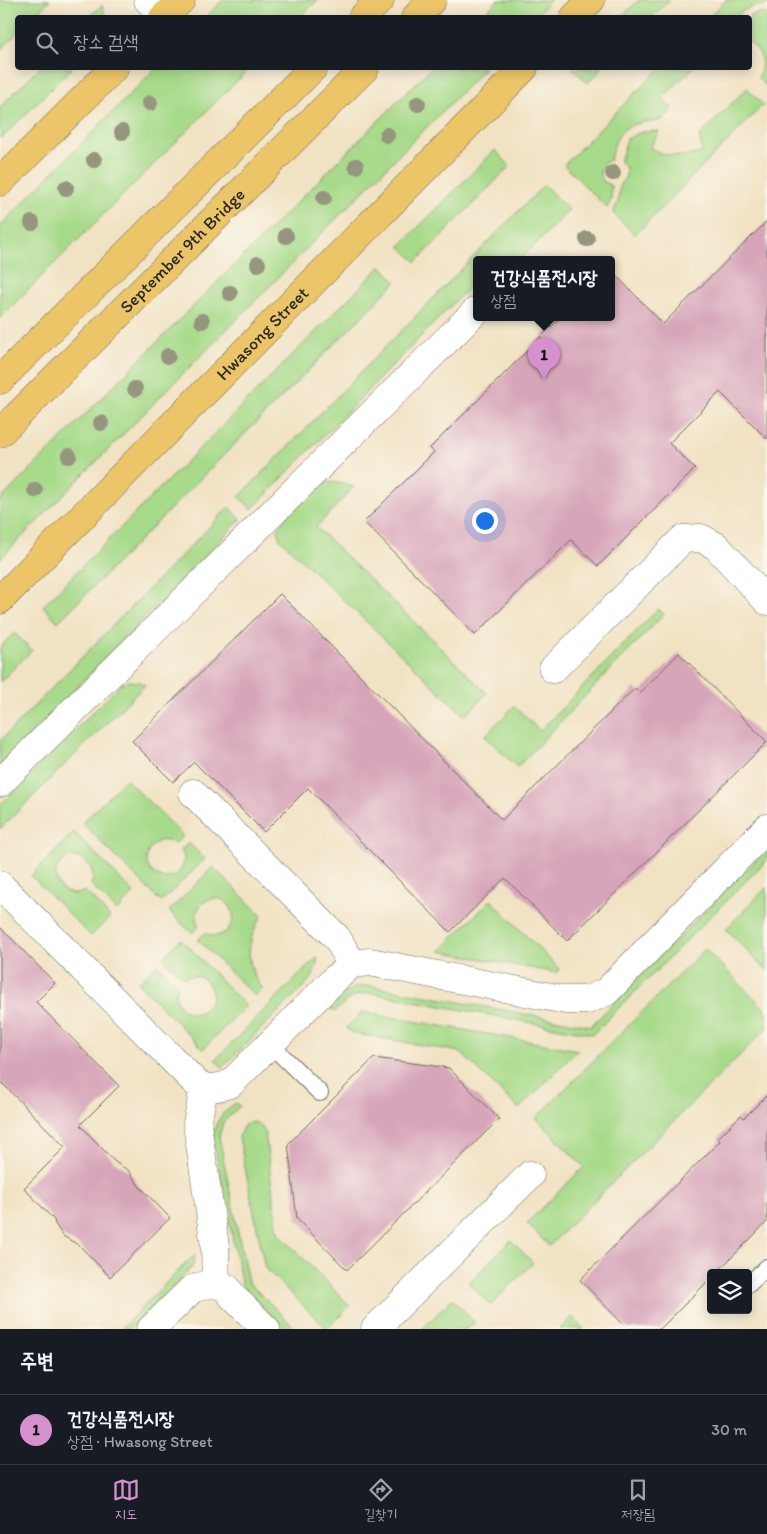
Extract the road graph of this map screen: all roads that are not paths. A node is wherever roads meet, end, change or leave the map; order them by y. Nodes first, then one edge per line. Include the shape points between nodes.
1 (380, 0) edge
2 (432, 0) edge
3 (591, 0) edge
4 (365, 15) edge
5 (418, 15) edge
6 (577, 15) edge
7 (112, 70) edge
8 (310, 70) edge
9 (363, 70) edge
10 (522, 70) edge
11 (0, 182) edge
12 (473, 314) edge
13 (0, 380) edge
14 (0, 434) edge
15 (0, 600) edge
16 (767, 601) edge
17 (553, 669) dead end
18 (0, 783) edge
19 (193, 793) dead end
20 (767, 828) edge
21 (0, 885) edge
22 (352, 964) junction
23 (270, 1044) junction
24 (204, 1088) junction
25 (320, 1093) dead end
26 (530, 1175) dead end
27 (767, 1267) edge
28 (752, 1281) edge
29 (216, 1284) junction
30 (151, 1329) edge
31 (266, 1329) edge
32 (375, 1329) edge

1 - 4 main road
2 - 5 main road
3 - 6 main road
7 - 11 main road
8 - 13 main road, September 9th Bridge
9 - 14 main road, September 9th Bridge
10 - 15 main road, Hwasong Street
12 - 18 street
16 - 17 street via 716,546 701,538 682,539
19 - 22 street via 336,938
20 - 22 street via 606,992 587,1000 566,1000 370,962
21 - 24 street
22 - 23 street
23 - 24 street via 230,1084
23 - 25 lane
24 - 29 street via 196,1124 215,1246
26 - 32 street
27 - 28 lane
29 - 30 street via 192,1289
29 - 31 street via 227,1288

